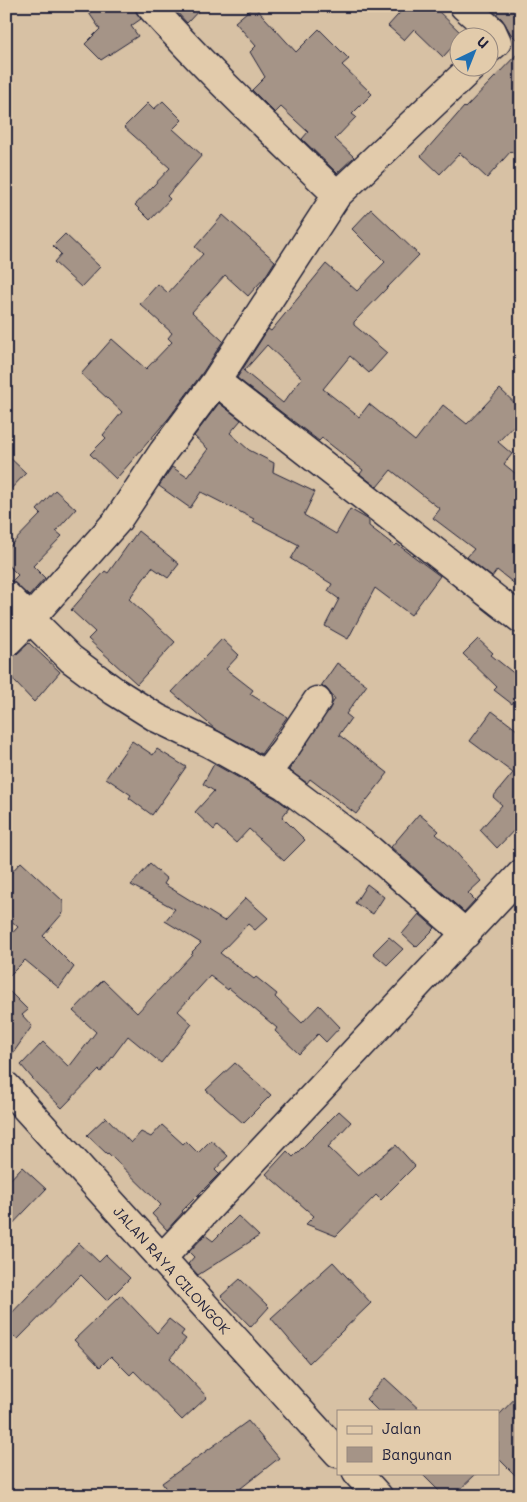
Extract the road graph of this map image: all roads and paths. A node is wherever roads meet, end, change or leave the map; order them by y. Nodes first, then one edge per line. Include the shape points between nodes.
1 (150, 6) edge
2 (464, 6) edge
3 (489, 28) edge
4 (460, 78) edge
5 (337, 195) junction
6 (216, 382) junction
7 (6, 595) edge
8 (31, 618) junction
9 (521, 619) edge
10 (6, 643) edge
11 (317, 701) dead end
12 (265, 775) junction
13 (521, 874) edge
14 (466, 934) junction
15 (10, 1099) edge
16 (161, 1259) junction
17 (337, 1452) edge
18 (358, 1474) edge
19 (378, 1496) edge

1 - 5 main road via 226,88
2 - 3 main road
4 - 5 main road
5 - 6 main road
6 - 8 main road via 162,452 117,521
6 - 9 main road
7 - 8 main road
8 - 10 main road
8 - 12 main road via 72,658 114,691 157,718
11 - 12 main road
12 - 14 main road via 284,785 370,850
13 - 14 main road
14 - 16 main road
15 - 16 main road, JALAN RAYA CILONGOK
16 - 17 main road, JALAN RAYA CILONGOK
18 - 19 main road

